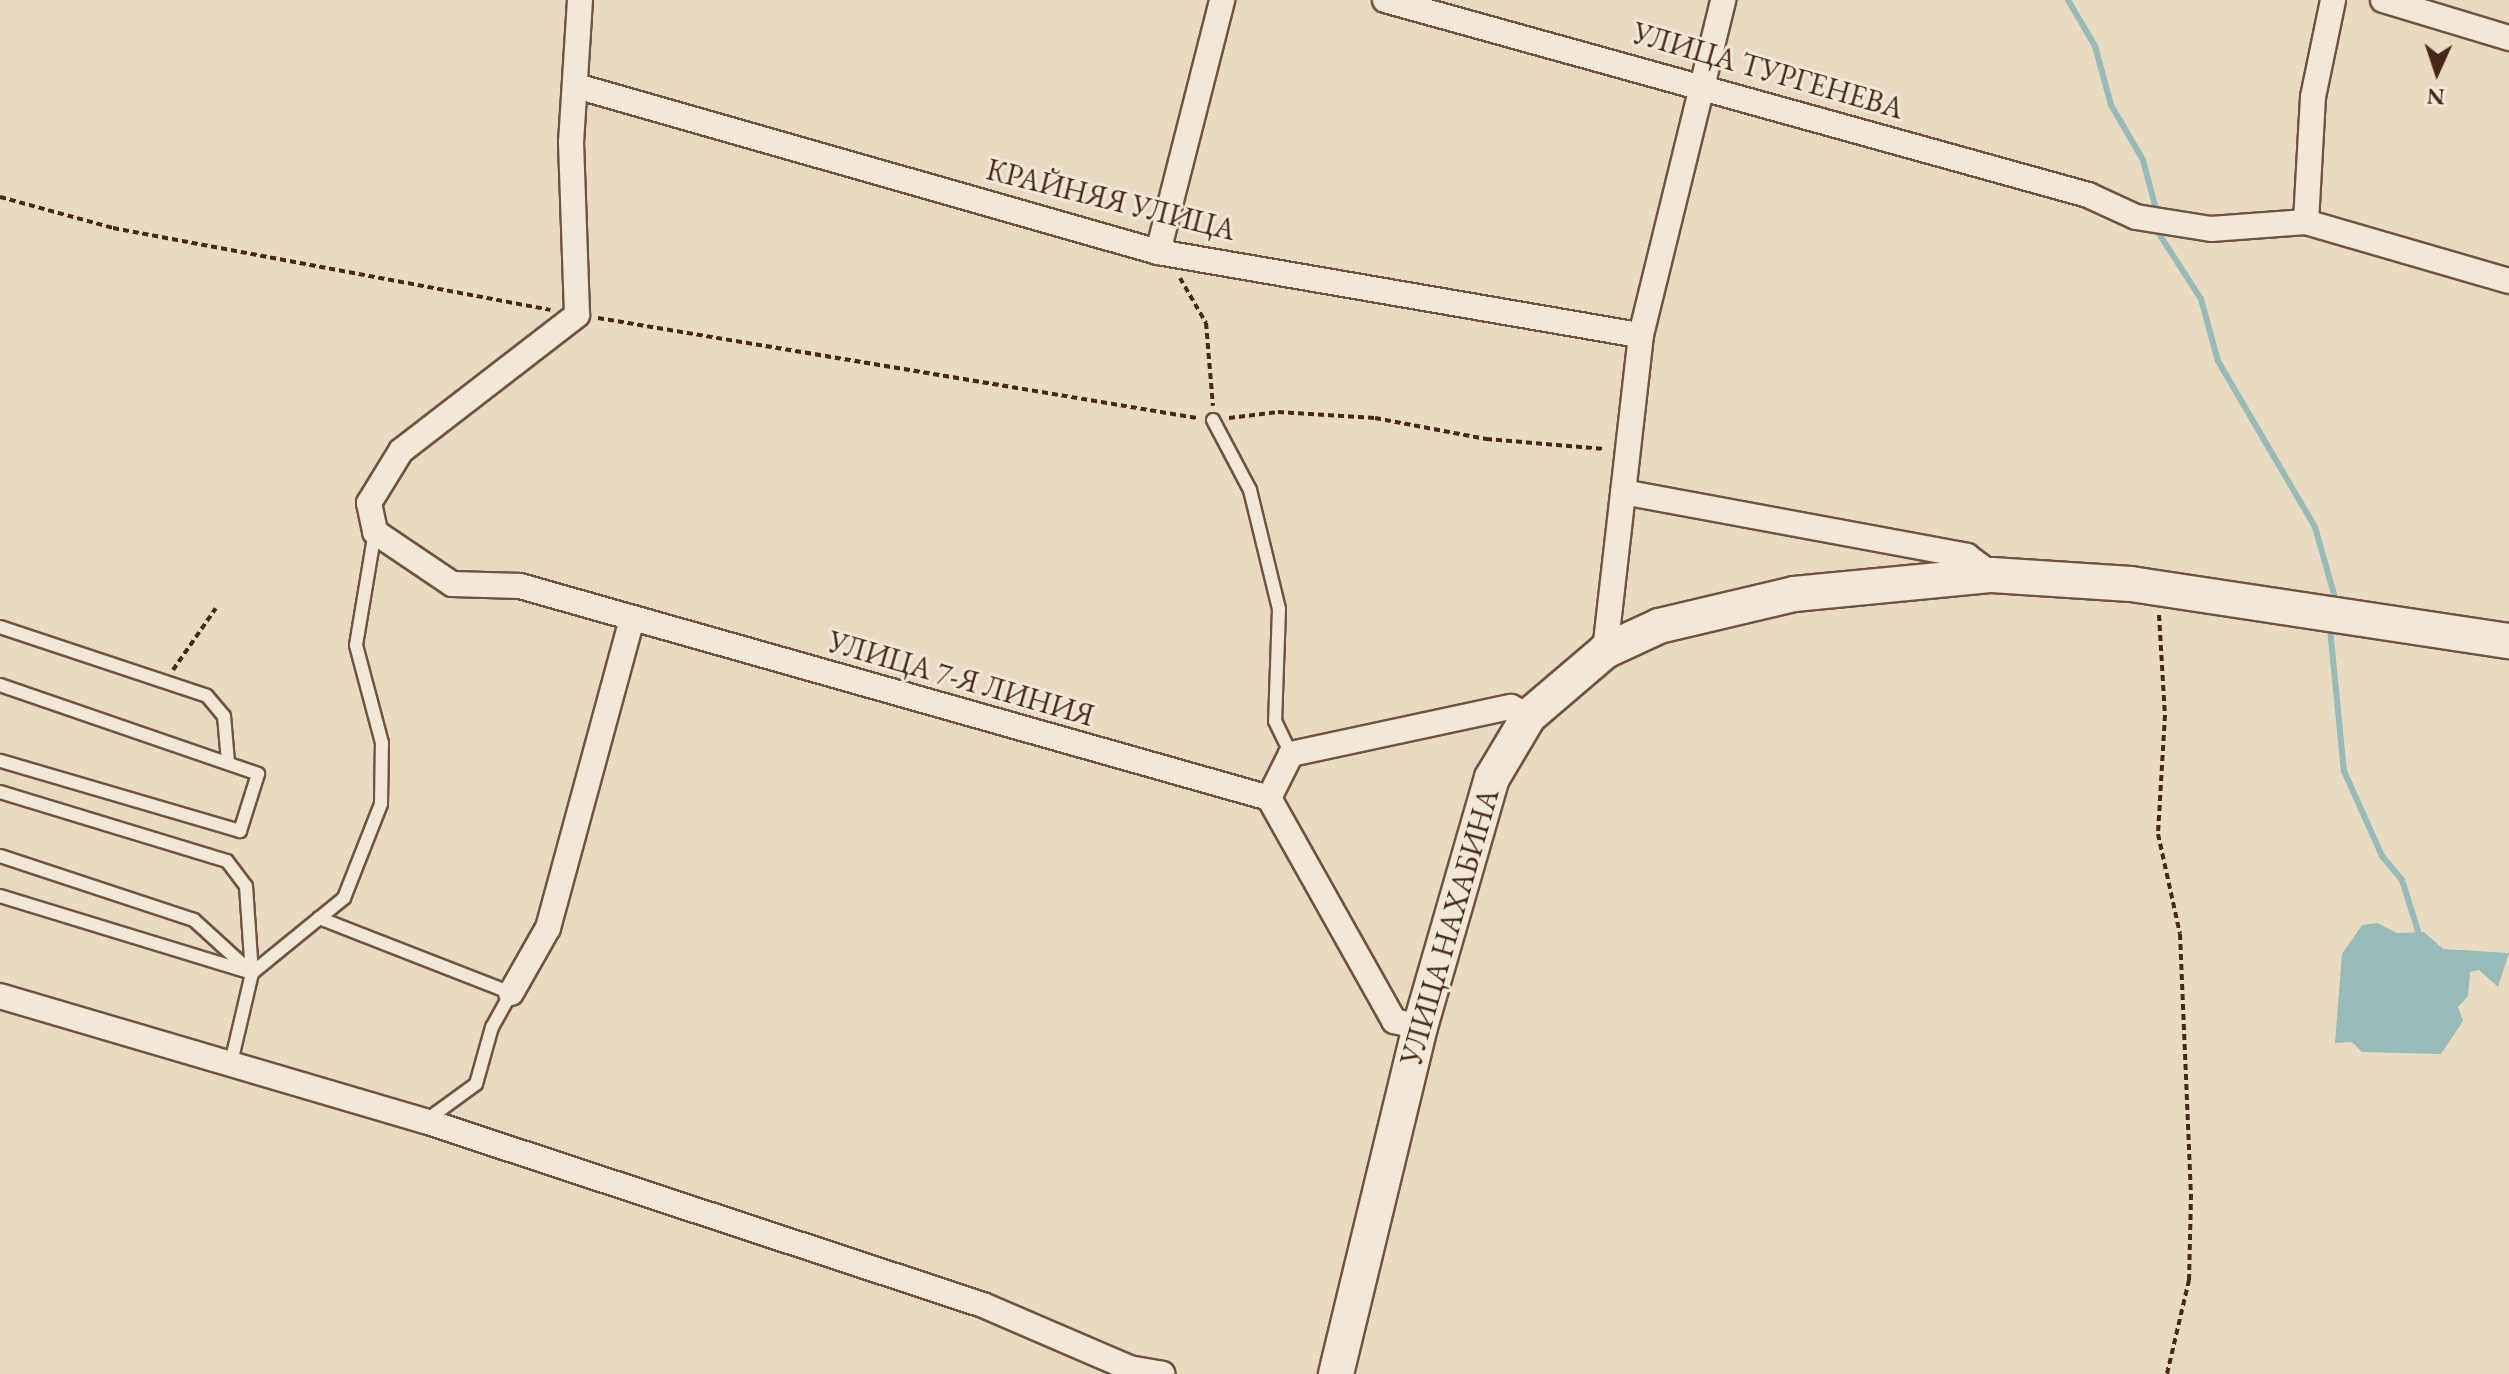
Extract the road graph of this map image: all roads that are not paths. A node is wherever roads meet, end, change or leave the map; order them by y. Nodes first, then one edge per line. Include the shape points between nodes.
1 (580, 0) edge
2 (1222, 0) edge
3 (1385, 0) edge
4 (1723, 0) edge
5 (2333, 0) edge
6 (2383, 0) edge
7 (2509, 38) edge
8 (1702, 84) junction
9 (576, 86) junction
10 (2306, 222) junction
11 (1158, 252) junction
12 (2509, 281) edge
13 (1641, 335) junction
14 (1213, 420) road end
15 (1623, 492) junction
16 (375, 532) junction
17 (1992, 575) junction
18 (632, 619) junction
19 (0, 627) edge
20 (2509, 641) edge
21 (1605, 651) junction
22 (0, 685) edge
23 (1529, 716) junction
24 (1291, 754) junction
25 (0, 761) edge
26 (228, 762) junction
27 (0, 792) edge
28 (1269, 798) junction
29 (0, 856) edge
30 (0, 896) edge
31 (319, 918) junction
32 (252, 973) junction
33 (511, 993) junction
34 (0, 996) edge
35 (1420, 1027) junction
36 (229, 1069) junction
37 (425, 1121) junction
38 (1162, 1374) edge
39 (1336, 1374) edge

1 - 9 street
2 - 11 street
3 - 8 street, УЛИЦА ТУРГЕНЕВА
4 - 8 street
5 - 10 street via 2313,97
6 - 7 street
8 - 10 street, УЛИЦА ТУРГЕНЕВА via 2088,195 2136,217 2211,229
8 - 13 street
9 - 11 street, КРАЙНЯЯ УЛИЦА
9 - 16 street via 577,315 401,451 369,503
10 - 12 street
11 - 13 street, КРАЙНЯЯ УЛИЦА
13 - 15 street
14 - 24 lane via 1250,490 1279,609 1275,721
15 - 17 street via 1967,556
15 - 21 street
16 - 18 street, УЛИЦА 7-Я ЛИНИЯ via 452,584 520,586
16 - 31 lane via 356,645 382,743 381,804 344,898
17 - 20 main road, УЛИЦА НАХАБИНА via 2160,588
17 - 21 main road, УЛИЦА НАХАБИНА via 1794,594 1659,626
18 - 28 street, УЛИЦА 7-Я ЛИНИЯ
18 - 33 street via 548,928
19 - 26 lane via 167,678 207,696 224,716
21 - 23 main road, УЛИЦА НАХАБИНА
22 - 26 lane
23 - 24 street via 1511,707
23 - 35 main road, УЛИЦА НАХАБИНА via 1492,778 1468,843
24 - 28 street
25 - 26 lane via 240,831 258,774
27 - 32 lane via 227,861 246,886
28 - 35 street via 1394,1021
29 - 32 lane via 194,920
30 - 32 lane
31 - 32 lane
31 - 33 lane
32 - 36 lane
33 - 37 lane via 492,1027 476,1084
34 - 36 street
35 - 39 main road, УЛИЦА НАХАБИНА
36 - 37 street
37 - 38 street via 983,1305 1129,1368

